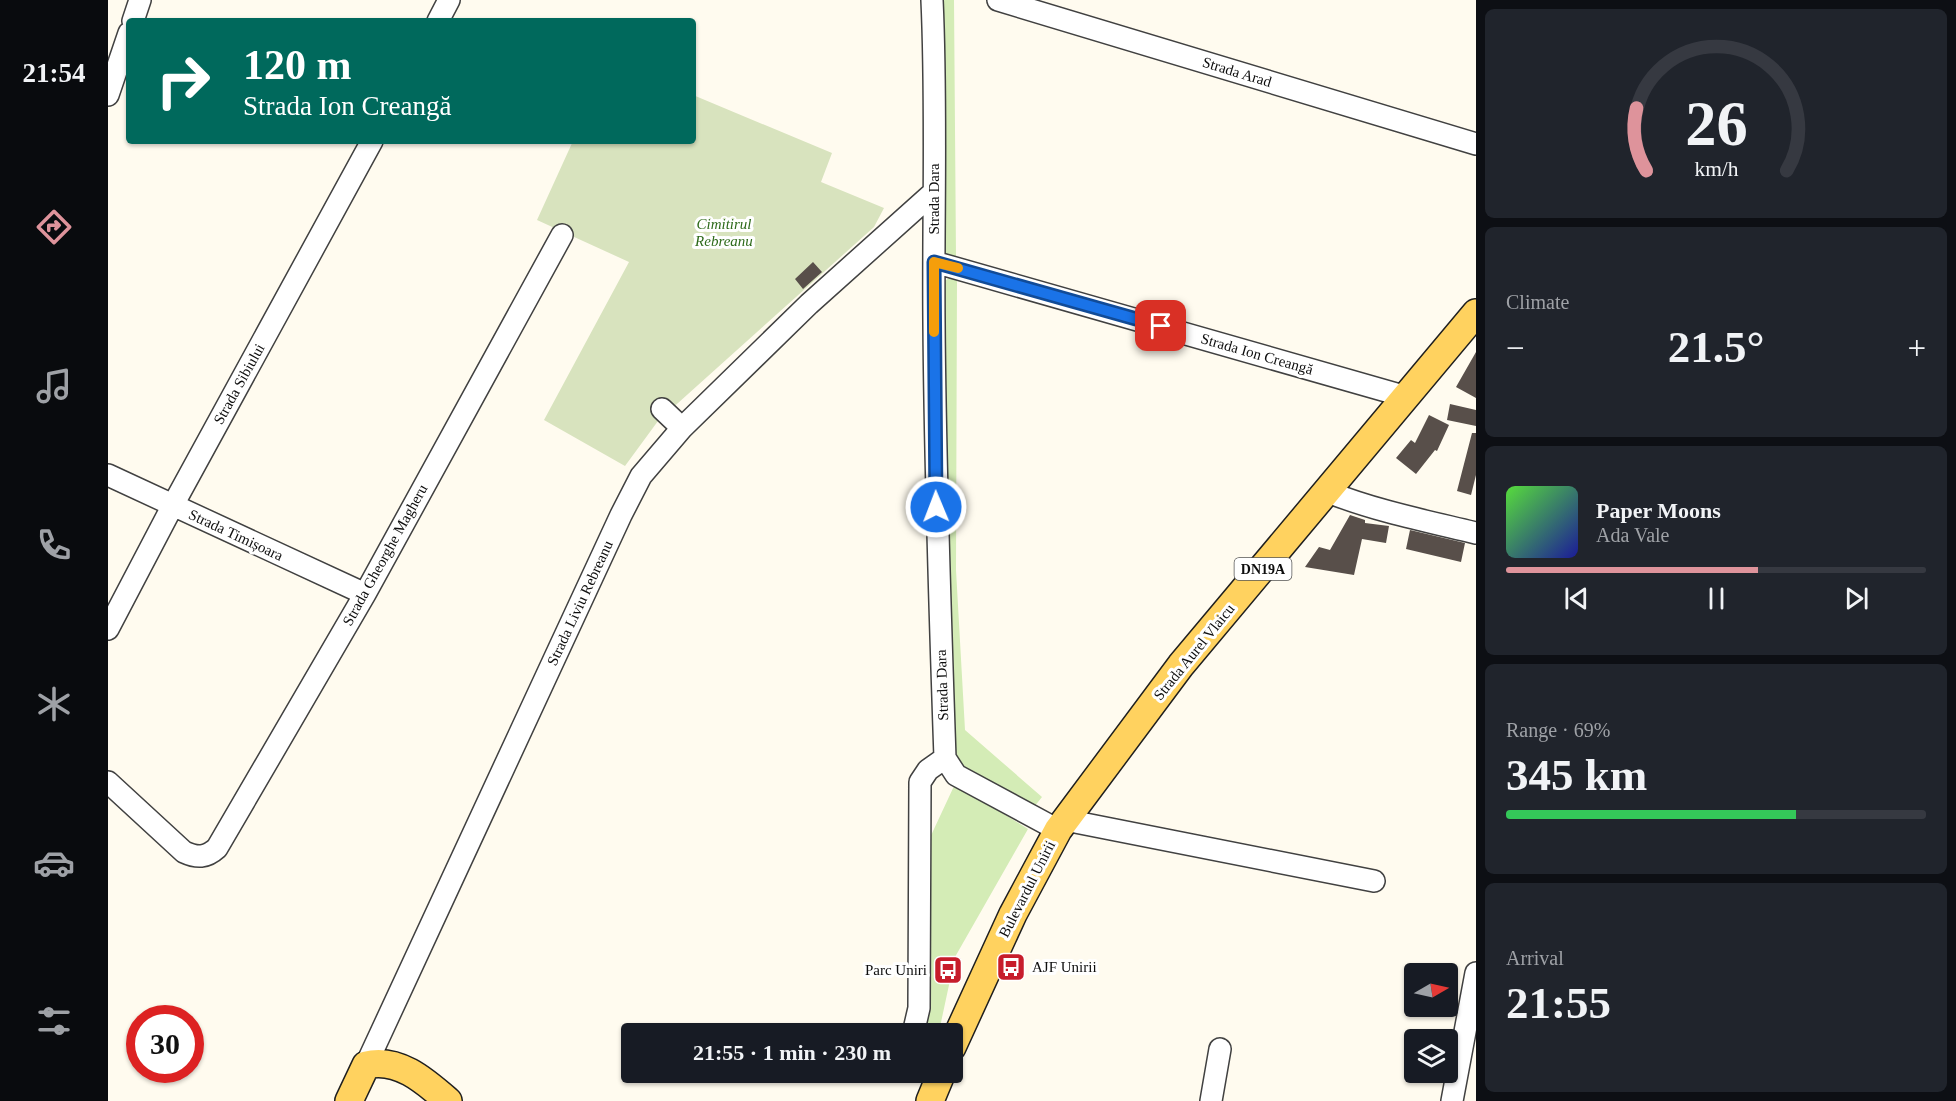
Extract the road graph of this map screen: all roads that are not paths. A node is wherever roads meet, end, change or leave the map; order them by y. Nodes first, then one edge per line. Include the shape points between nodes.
1 (140, 0) edge
2 (449, 0) edge
3 (932, 0) edge
4 (998, 0) edge
5 (134, 18) edge
6 (440, 18) edge
7 (126, 42) edge
8 (108, 95) edge
9 (370, 144) edge
10 (1476, 144) edge
11 (934, 192) junction
12 (562, 235) dead end
13 (934, 262) junction
14 (1476, 313) edge
15 (1407, 396) junction
16 (662, 409) dead end
17 (682, 428) junction
18 (108, 475) edge
19 (1328, 492) junction
20 (172, 505) junction
21 (1476, 533) edge
22 (365, 594) junction
23 (108, 629) edge
24 (945, 758) junction
25 (108, 782) edge
26 (1062, 825) junction
27 (1374, 881) dead end
28 (1476, 973) edge
29 (916, 1023) edge
30 (963, 1023) edge
31 (1220, 1048) dead end
32 (366, 1065) junction
33 (937, 1083) edge
34 (349, 1101) edge
35 (448, 1101) edge
36 (930, 1101) edge
37 (1211, 1101) edge
38 (1452, 1101) edge

1 - 5 street
2 - 6 street
3 - 11 street, Strada Dara
4 - 10 street, Strada Arad
7 - 8 street
9 - 20 street, Strada Sibiului
11 - 13 street, Strada Dara
11 - 17 street, Strada Liviu Rebreanu via 809,304
12 - 22 street, Strada Gheorghe Magheru
13 - 15 street, Strada Ion Creangă
13 - 24 street, Strada Dara via 936,507
14 - 15 main road, Strada Aurel Vlaicu / DN19A
15 - 19 main road, Strada Aurel Vlaicu / DN19A
16 - 17 street
17 - 32 street, Strada Liviu Rebreanu via 641,476 621,515
18 - 20 street, Strada Timișoara
19 - 21 street via 1386,512
19 - 26 main road, Strada Aurel Vlaicu / DN19A via 1181,665
20 - 22 street, Strada Timișoara
20 - 23 street, Strada Sibiului
22 - 25 street, Strada Gheorghe Magheru via 210,855 200,857 184,852
24 - 26 street via 957,775
24 - 29 street via 928,770 920,782 919,1008
26 - 27 street
26 - 30 main road, Bulevardul Unirii / DN19A via 1012,914
28 - 38 street
31 - 37 street
32 - 34 main road, Strada Liviu Rebreanu
32 - 35 main road via 378,1062 402,1068 424,1080
33 - 36 main road

